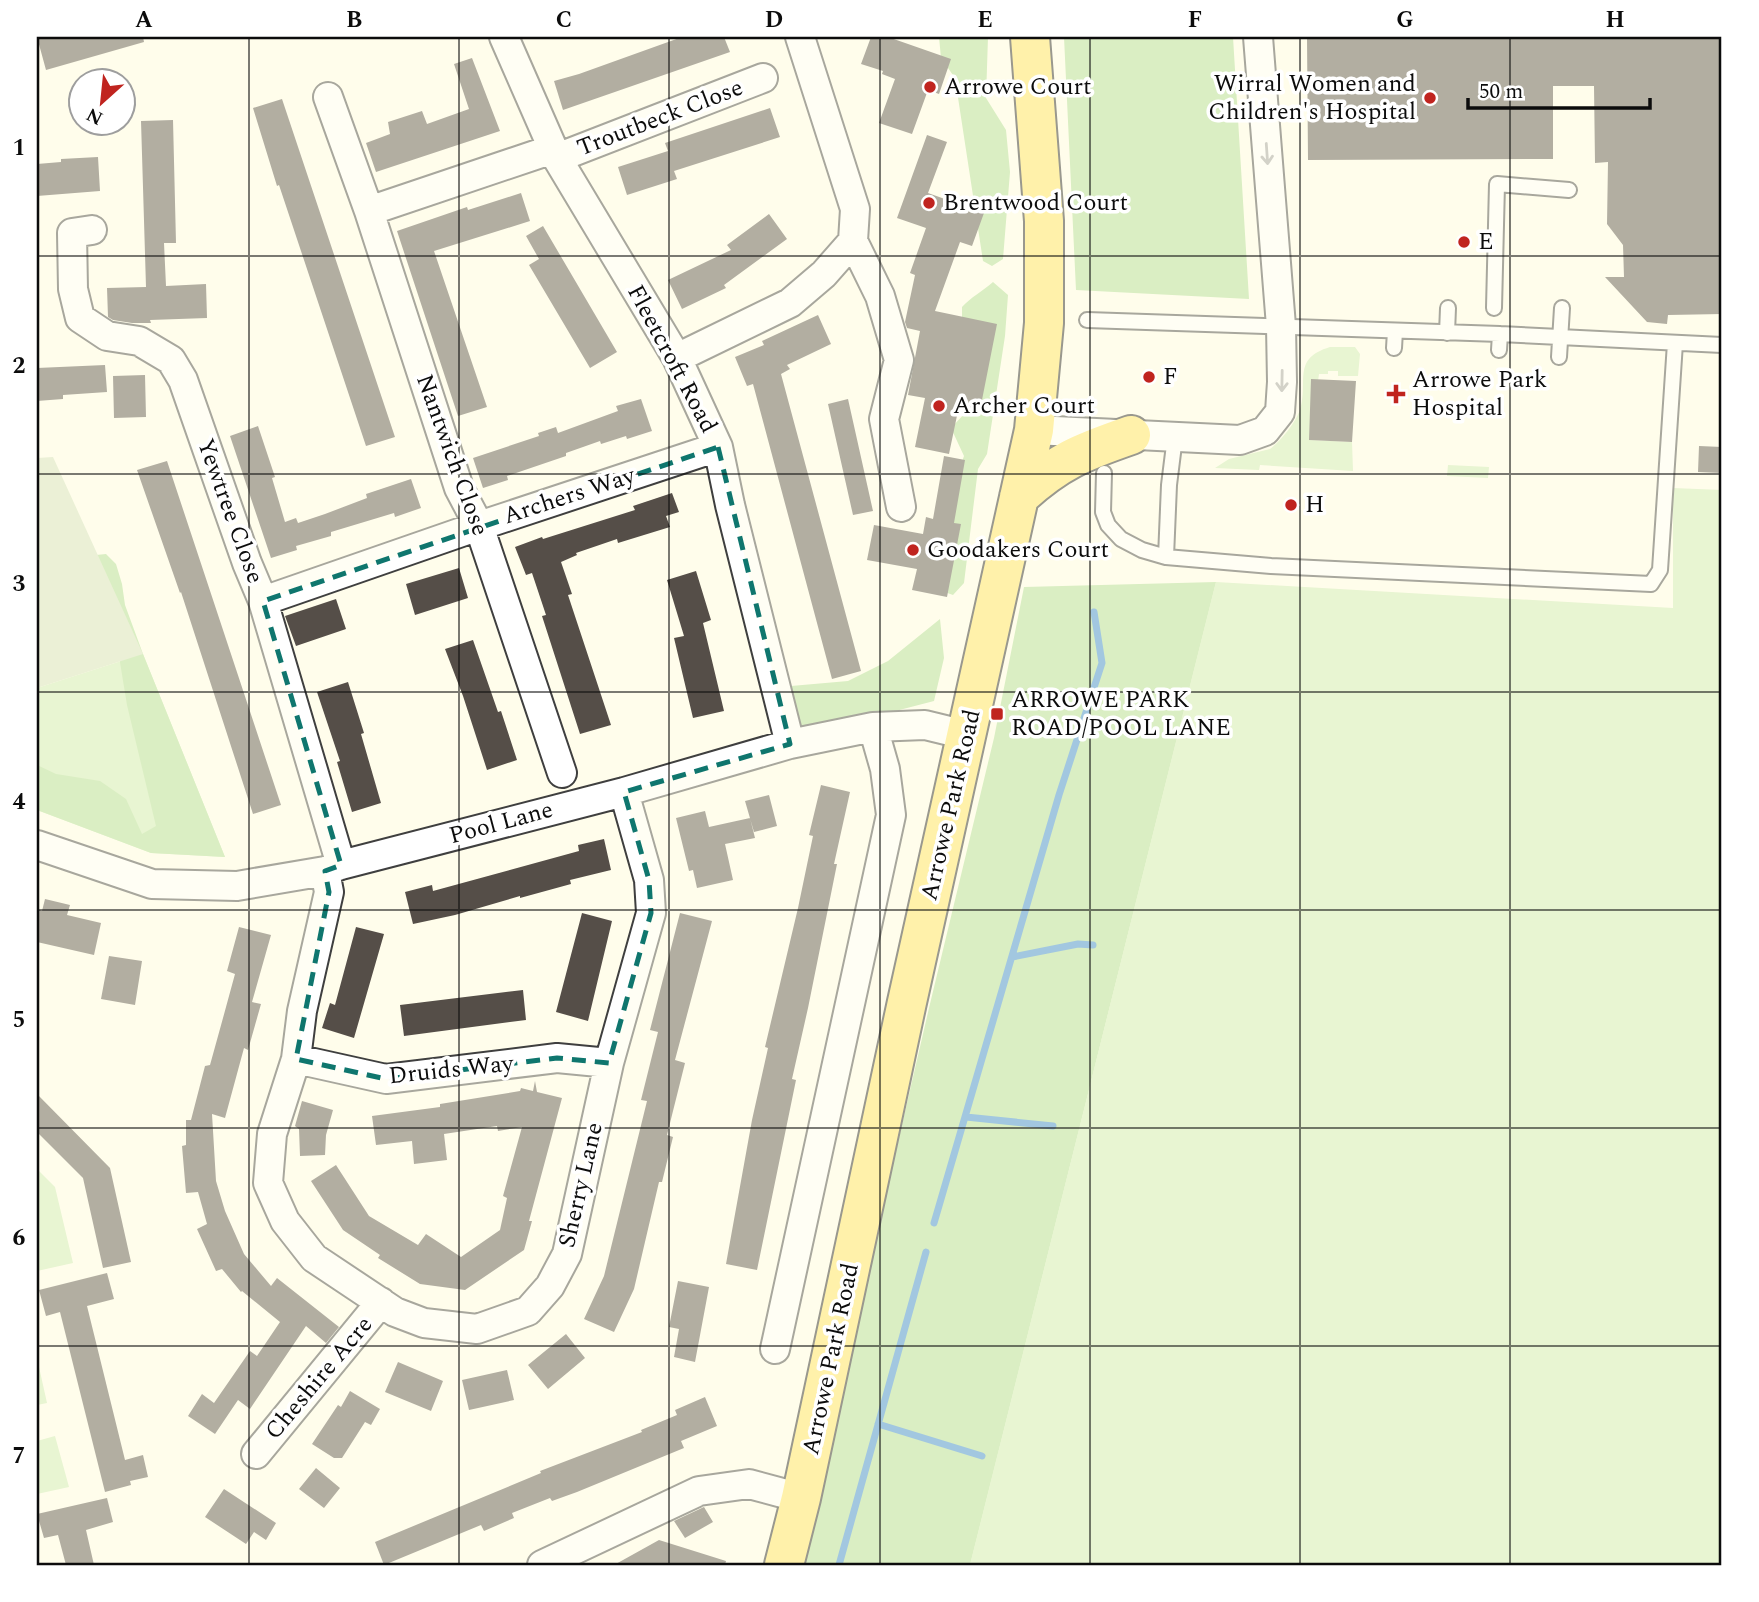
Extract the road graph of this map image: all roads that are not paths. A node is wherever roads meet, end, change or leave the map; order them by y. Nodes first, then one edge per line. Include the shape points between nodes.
1 (505, 37) edge
2 (800, 37) edge
3 (1030, 37) edge
4 (1258, 37) edge
5 (763, 78) dead end
6 (328, 97) dead end
7 (555, 153) junction
8 (1569, 190) dead end
9 (369, 211) junction
10 (78, 225) dead end
11 (853, 241) junction
12 (1448, 308) dead end
13 (1494, 308) dead end
14 (1562, 308) dead end
15 (1087, 320) dead end
16 (1281, 326) junction
17 (1395, 331) junction
18 (1447, 333) junction
19 (1500, 334) junction
20 (1560, 338) junction
21 (1675, 343) junction
22 (1722, 345) edge
23 (1394, 348) dead end
24 (1499, 350) dead end
25 (1559, 357) dead end
26 (677, 358) junction
27 (1034, 430) junction
28 (1131, 435) junction
29 (1175, 437) junction
30 (718, 447) junction
31 (1104, 473) dead end
32 (1019, 497) junction
33 (901, 507) dead end
34 (479, 526) junction
35 (1166, 557) junction
36 (263, 601) junction
37 (873, 727) junction
38 (966, 735) junction
39 (790, 744) junction
40 (562, 773) dead end
41 (624, 792) junction
42 (37, 845) edge
43 (333, 868) junction
44 (296, 1059) junction
45 (609, 1063) junction
46 (381, 1302) junction
47 (775, 1349) dead end
48 (256, 1454) dead end
49 (801, 1498) junction
50 (542, 1565) edge
51 (784, 1565) edge

1 - 7 street, Fleetcroft Road
2 - 11 street via 855,209
3 - 27 main road, Arrowe Park Road via 1044,221 1044,323
4 -> 16 street
5 - 7 street, Troutbeck Close
6 - 9 street, Nantwich Close
7 - 9 street, Troutbeck Close
7 - 26 street, Fleetcroft Road
8 - 13 lane via 1497,184
9 - 34 street, Nantwich Close via 459,488
10 - 36 street, Yewtree Close via 73,289 80,318 107,336 139,341 172,360
11 - 26 street via 790,303
11 - 33 street via 880,296 899,360 884,419
12 - 18 lane
14 - 20 lane
15 - 16 lane
16 - 17 lane
16 -> 29 street via 1280,412 1265,431 1240,440
17 - 18 lane
17 - 23 lane
18 - 19 lane
19 - 20 lane
19 - 24 lane
20 - 21 lane
20 - 25 lane
21 - 22 lane
21 - 35 lane via 1660,570 1651,584
26 - 30 street, Fleetcroft Road
27 - 28 street
27 - 32 main road, Arrowe Park Road
28 - 29 street
28 - 32 main road via 1064,461
29 - 35 lane
30 - 34 street, Archers Way
30 - 39 street, Fleetcroft Road
31 - 35 lane via 1103,512 1108,524 1121,539
32 - 38 main road, Arrowe Park Road
34 - 36 street, Archers Way
34 - 40 street, Nantwich Close
36 - 43 street, Yewtree Close
37 - 38 street, Pool Lane via 925,725
37 - 39 street, Pool Lane
37 - 47 street via 891,815
38 - 49 main road, Arrowe Park Road
39 - 41 street, Pool Lane
41 - 43 street, Pool Lane
41 - 45 street, Sherry Lane via 649,880 651,913
42 - 43 street, Pool Lane via 152,884 237,886
43 - 44 street, Sherry Lane
44 - 45 street, Druids Way via 386,1079 557,1058
44 - 46 street, Sherry Lane via 272,1134 268,1183 285,1221 314,1258
45 - 46 street, Sherry Lane via 567,1254 550,1286 528,1311 477,1329 424,1323
46 - 48 street, Cheshire Acre
49 - 50 street via 749,1484 699,1491
49 - 51 main road, Arrowe Park Road

